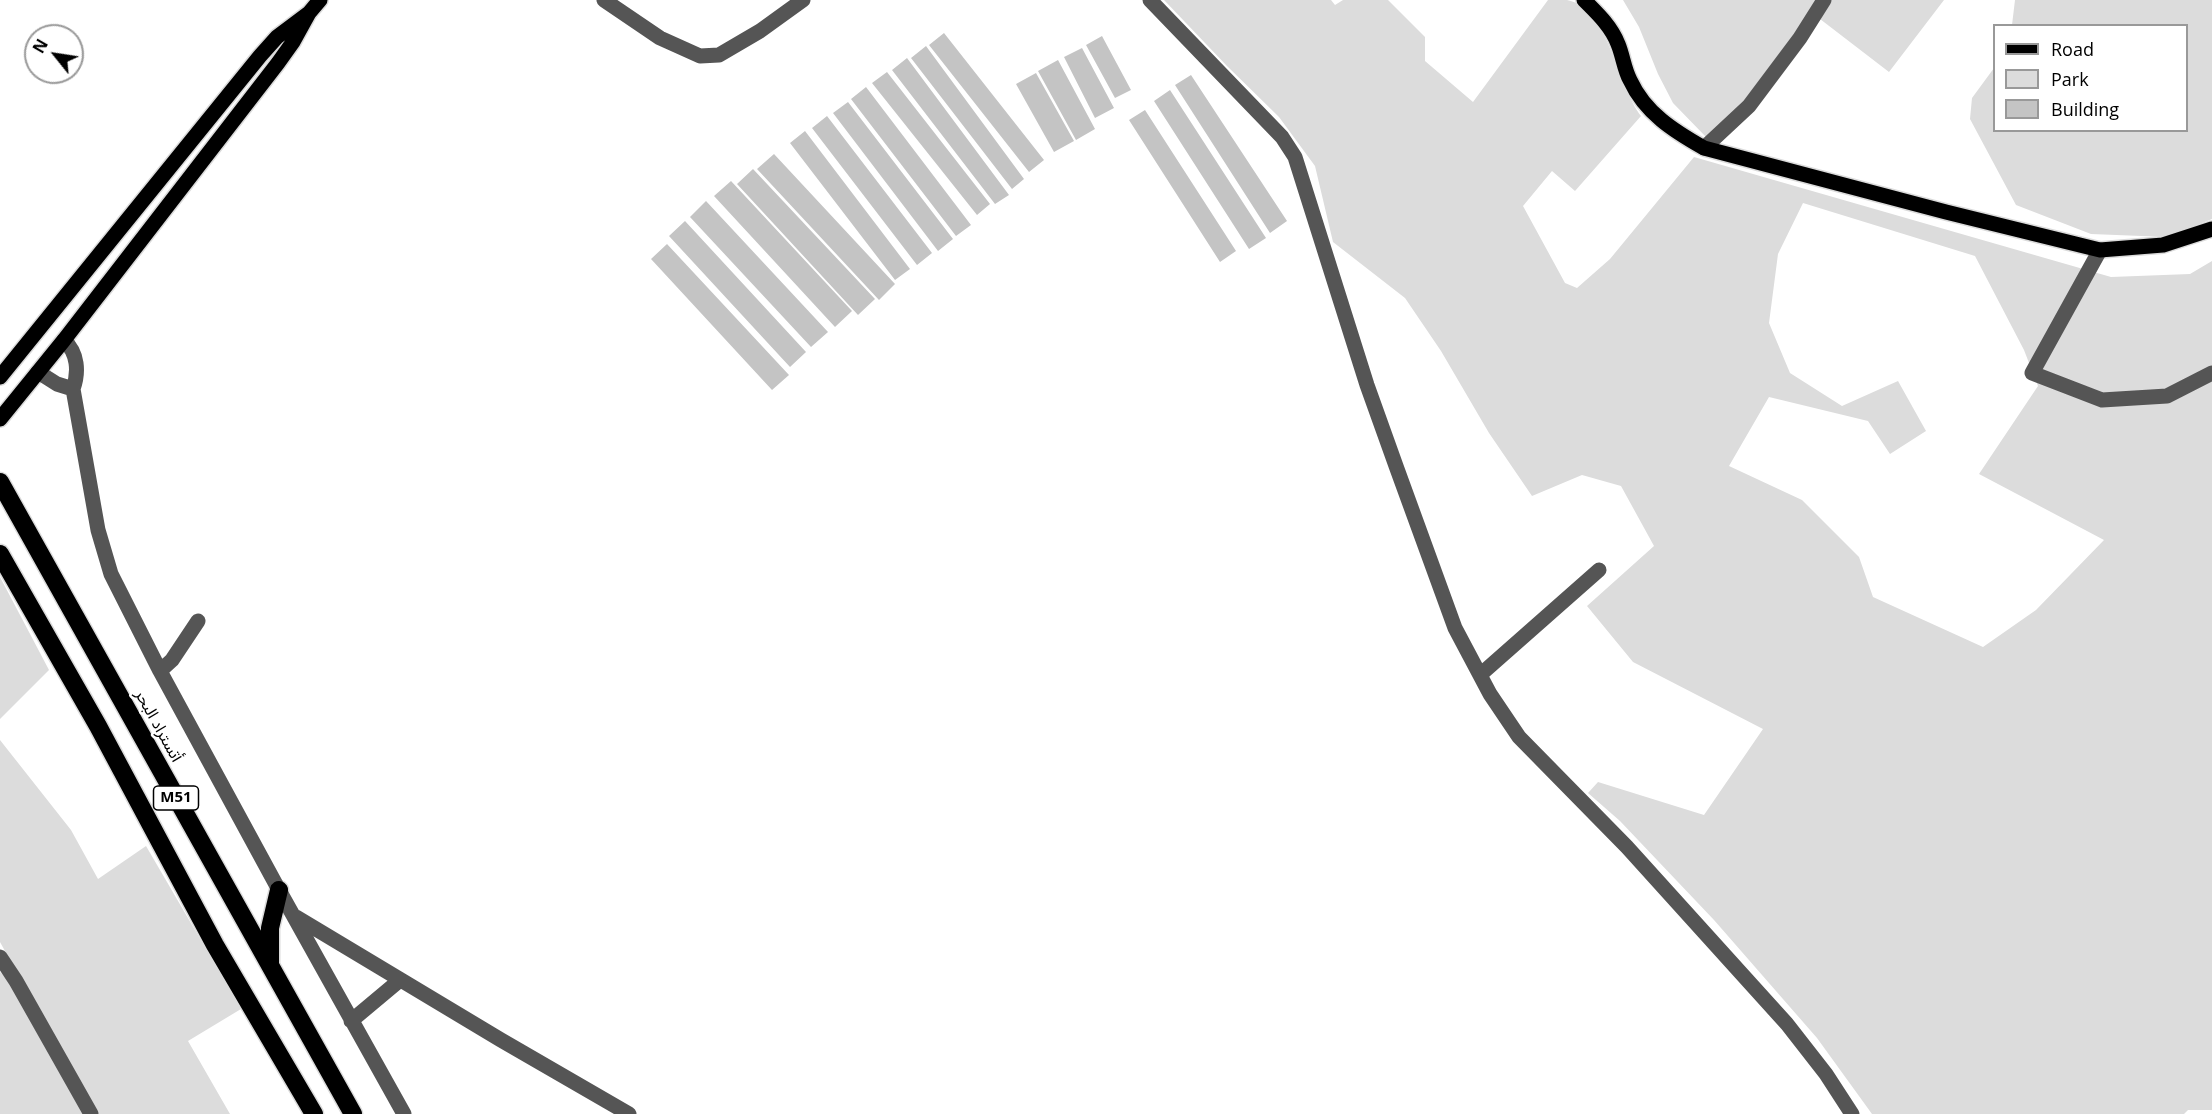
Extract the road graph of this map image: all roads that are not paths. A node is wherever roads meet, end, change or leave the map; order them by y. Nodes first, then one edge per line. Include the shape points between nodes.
1 (320, 0) edge
2 (604, 0) edge
3 (803, 0) edge
4 (1150, 0) edge
5 (1584, 0) edge
6 (1824, 0) edge
7 (309, 13) junction
8 (1704, 148) junction
9 (2212, 229) edge
10 (2100, 250) junction
11 (40, 328) junction
12 (64, 340) junction
13 (19, 354) junction
14 (38, 372) junction
15 (2212, 373) edge
16 (0, 377) edge
17 (73, 389) junction
18 (0, 420) edge
19 (0, 482) edge
20 (0, 554) edge
21 (1599, 570) dead end
22 (198, 621) dead end
23 (160, 670) junction
24 (1480, 675) junction
25 (279, 890) junction
26 (294, 915) junction
27 (0, 957) edge
28 (271, 969) junction
29 (400, 980) junction
30 (351, 1022) junction
31 (91, 1114) edge
32 (314, 1114) edge
33 (353, 1114) edge
34 (404, 1114) edge
35 (629, 1114) edge
36 (1852, 1114) edge

1 - 7 main road
2 - 3 street via 660,38 700,56 719,55
4 - 24 street via 1282,137 1294,157 1367,385 1455,628
5 - 8 main road via 1603,19 1617,42 1630,81 1649,109 1672,130
6 - 8 street via 1749,106
7 - 11 main road via 277,37 260,56
7 - 12 main road via 278,63
8 - 10 main road
9 - 10 main road via 2163,245
10 - 15 street via 2032,373 2102,400 2167,396
11 - 12 main road
11 - 13 main road
12 - 14 main road
12 - 17 street via 74,352 77,379
13 - 14 main road
13 - 16 main road
14 - 17 street
14 - 18 main road
17 - 23 street via 98,530 111,574
19 - 28 highway, أتستراد البحر / M51
20 - 32 highway, M51 via 215,945
21 - 24 street
22 - 23 street via 172,660
23 - 25 street
24 - 36 street via 1519,737 1627,847 1787,1024
25 - 26 street
25 - 28 highway via 270,928
26 - 29 street
26 - 30 street
27 - 31 street
28 - 33 highway, أتستراد البحر / M51
29 - 30 street
29 - 35 street
30 - 34 street

